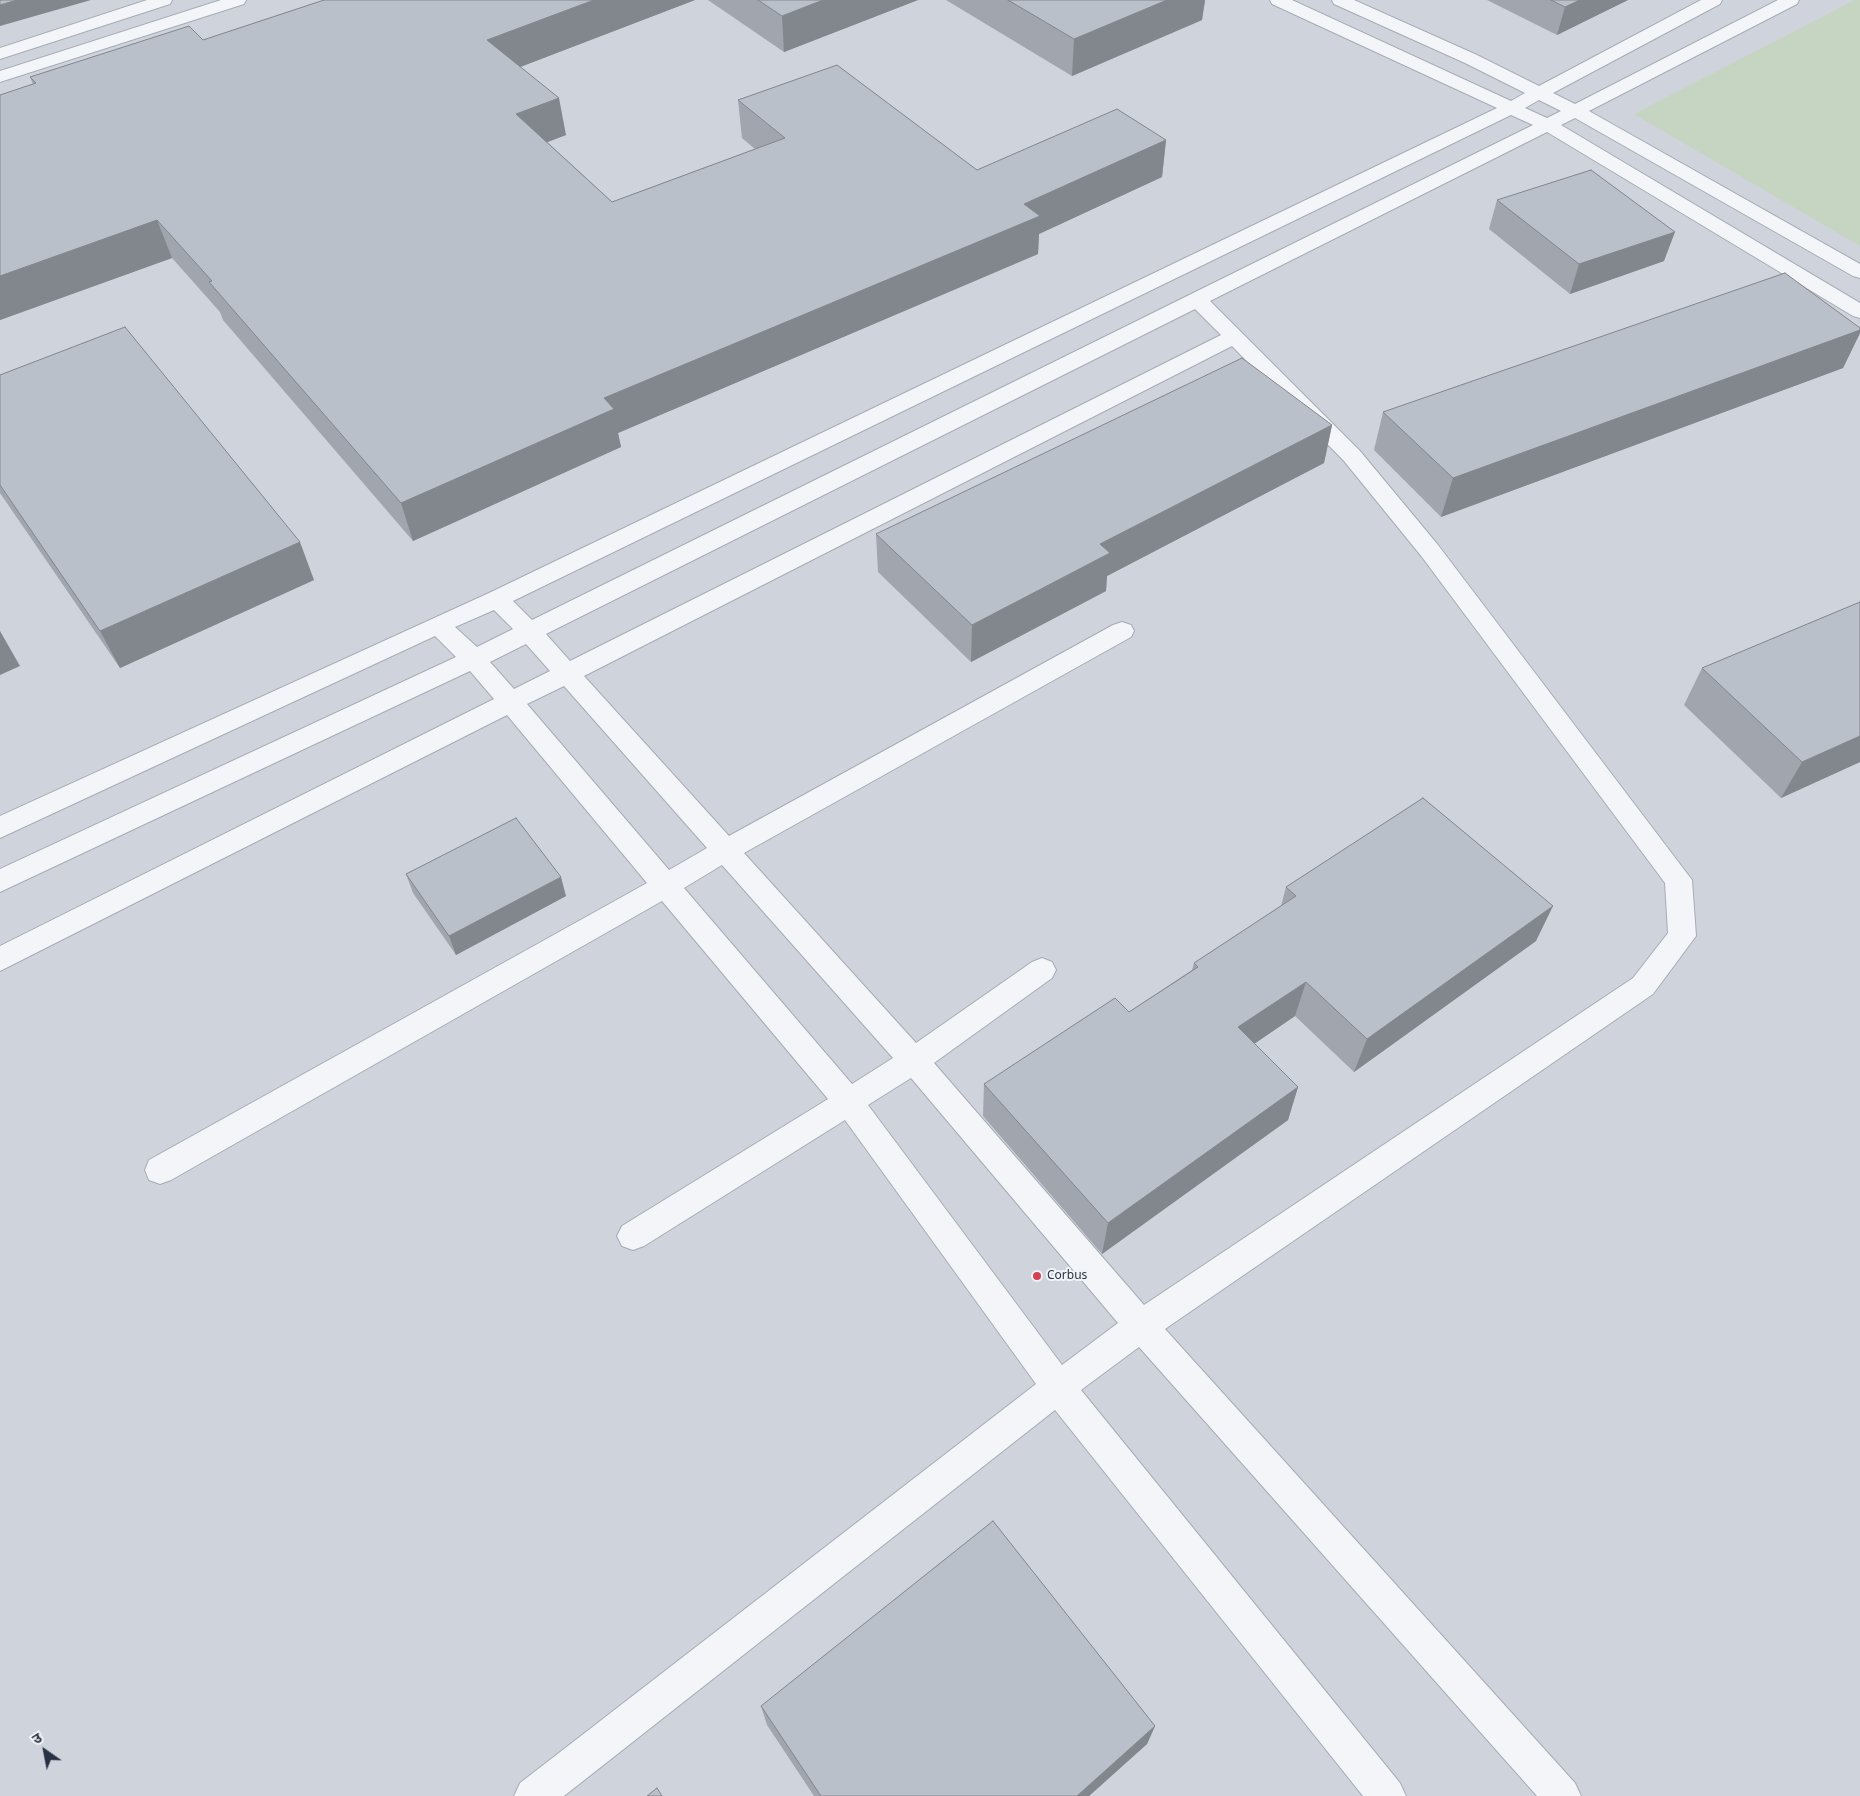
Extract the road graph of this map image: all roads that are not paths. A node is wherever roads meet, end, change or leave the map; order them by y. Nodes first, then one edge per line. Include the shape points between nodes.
1 (164, 0) edge
2 (238, 0) edge
3 (1278, 0) edge
4 (1340, 0) edge
5 (1714, 0) edge
6 (1791, 0) edge
7 (0, 54) edge
8 (0, 77) edge
9 (1539, 93) junction
10 (1511, 108) junction
11 (1575, 111) junction
12 (1546, 124) junction
13 (1860, 272) edge
14 (1197, 299) junction
15 (1860, 312) edge
16 (1234, 337) junction
17 (498, 599) junction
18 (438, 625) junction
19 (529, 631) junction
20 (1122, 631) dead end
21 (474, 659) junction
22 (567, 674) junction
23 (510, 702) junction
24 (0, 828) edge
25 (726, 850) junction
26 (0, 880) edge
27 (665, 886) junction
28 (0, 959) edge
29 (1042, 970) dead end
30 (914, 1061) junction
31 (848, 1102) junction
32 (160, 1170) dead end
33 (633, 1236) dead end
34 (1141, 1326) junction
35 (1058, 1387) junction
36 (533, 1796) edge
37 (1388, 1796) edge
38 (1562, 1796) edge

1 - 7 lane
2 - 8 lane
3 - 10 lane
4 - 9 lane
5 - 9 lane
6 - 11 lane
9 - 10 lane
9 - 11 lane
10 - 12 lane
10 - 17 lane
11 - 12 lane
11 - 13 lane
12 - 14 lane
12 - 15 lane
14 - 16 lane
14 - 19 lane
16 - 22 lane
16 - 34 lane via 1352,456 1430,551 1678,880 1682,936 1643,986
17 - 18 lane
17 - 19 lane
18 - 21 lane
18 - 24 lane
19 - 21 lane
19 - 22 lane
20 - 25 lane
21 - 23 lane
21 - 26 lane
22 - 23 lane
22 - 25 lane
23 - 27 lane
23 - 28 lane
25 - 27 lane
25 - 30 lane
27 - 31 lane
27 - 32 lane
29 - 30 lane
30 - 31 lane
30 - 34 lane
31 - 33 lane
31 - 35 lane
34 - 35 lane
34 - 38 lane
35 - 36 lane
35 - 37 lane

